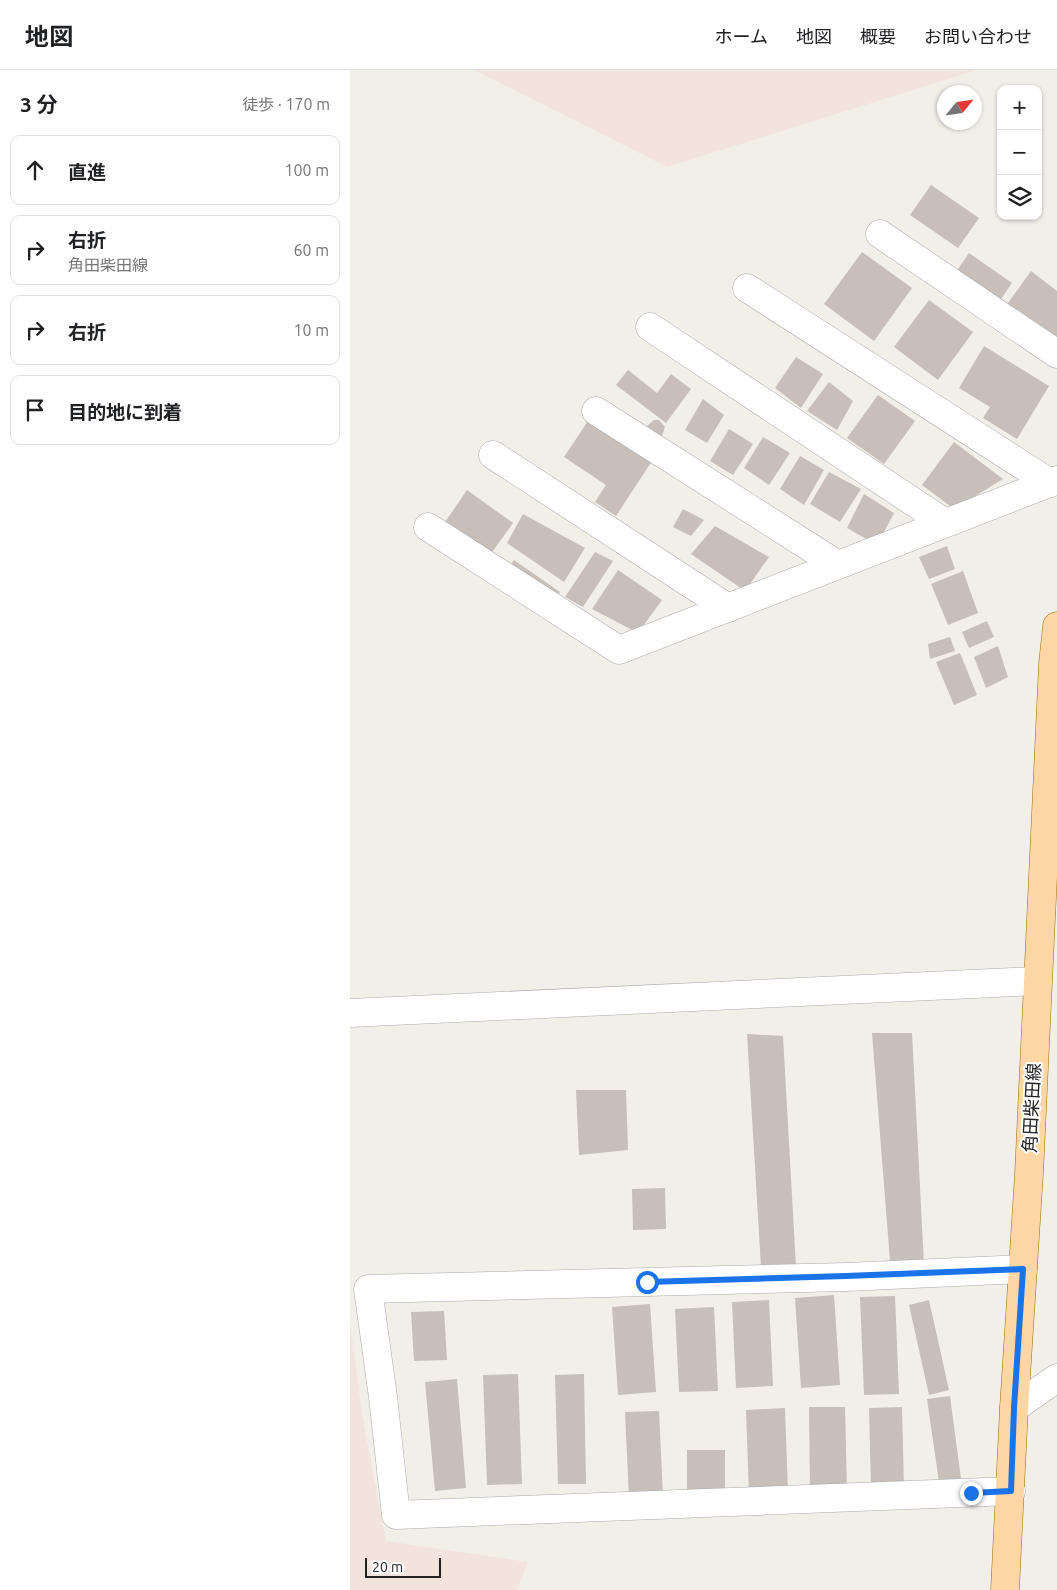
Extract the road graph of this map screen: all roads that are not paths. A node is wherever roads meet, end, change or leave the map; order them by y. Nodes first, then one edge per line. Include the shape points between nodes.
1 (880, 234) dead end
2 (747, 288) dead end
3 (650, 327) dead end
4 (1057, 354) edge
5 (596, 411) dead end
6 (493, 455) dead end
7 (1054, 481) edge
8 (945, 524) junction
9 (428, 527) dead end
10 (838, 565) junction
11 (728, 608) junction
12 (1057, 626) edge
13 (1056, 658) edge
14 (1038, 981) junction
15 (350, 1013) edge
16 (1023, 1269) junction
17 (1057, 1378) edge
18 (1014, 1408) junction
19 (1011, 1491) junction
20 (1006, 1590) edge

1 - 4 street
2 - 7 street
3 - 8 street
5 - 10 street
6 - 11 street
7 - 8 street
8 - 10 street
9 - 11 street via 619,650
10 - 11 street
12 - 13 main road, 角田柴田線
13 - 14 main road, 角田柴田線
14 - 15 street
14 - 16 main road, 角田柴田線
16 - 18 main road, 角田柴田線
16 - 19 street via 368,1289 396,1516
17 - 18 street
18 - 19 main road, 角田柴田線
19 - 20 main road, 角田柴田線

